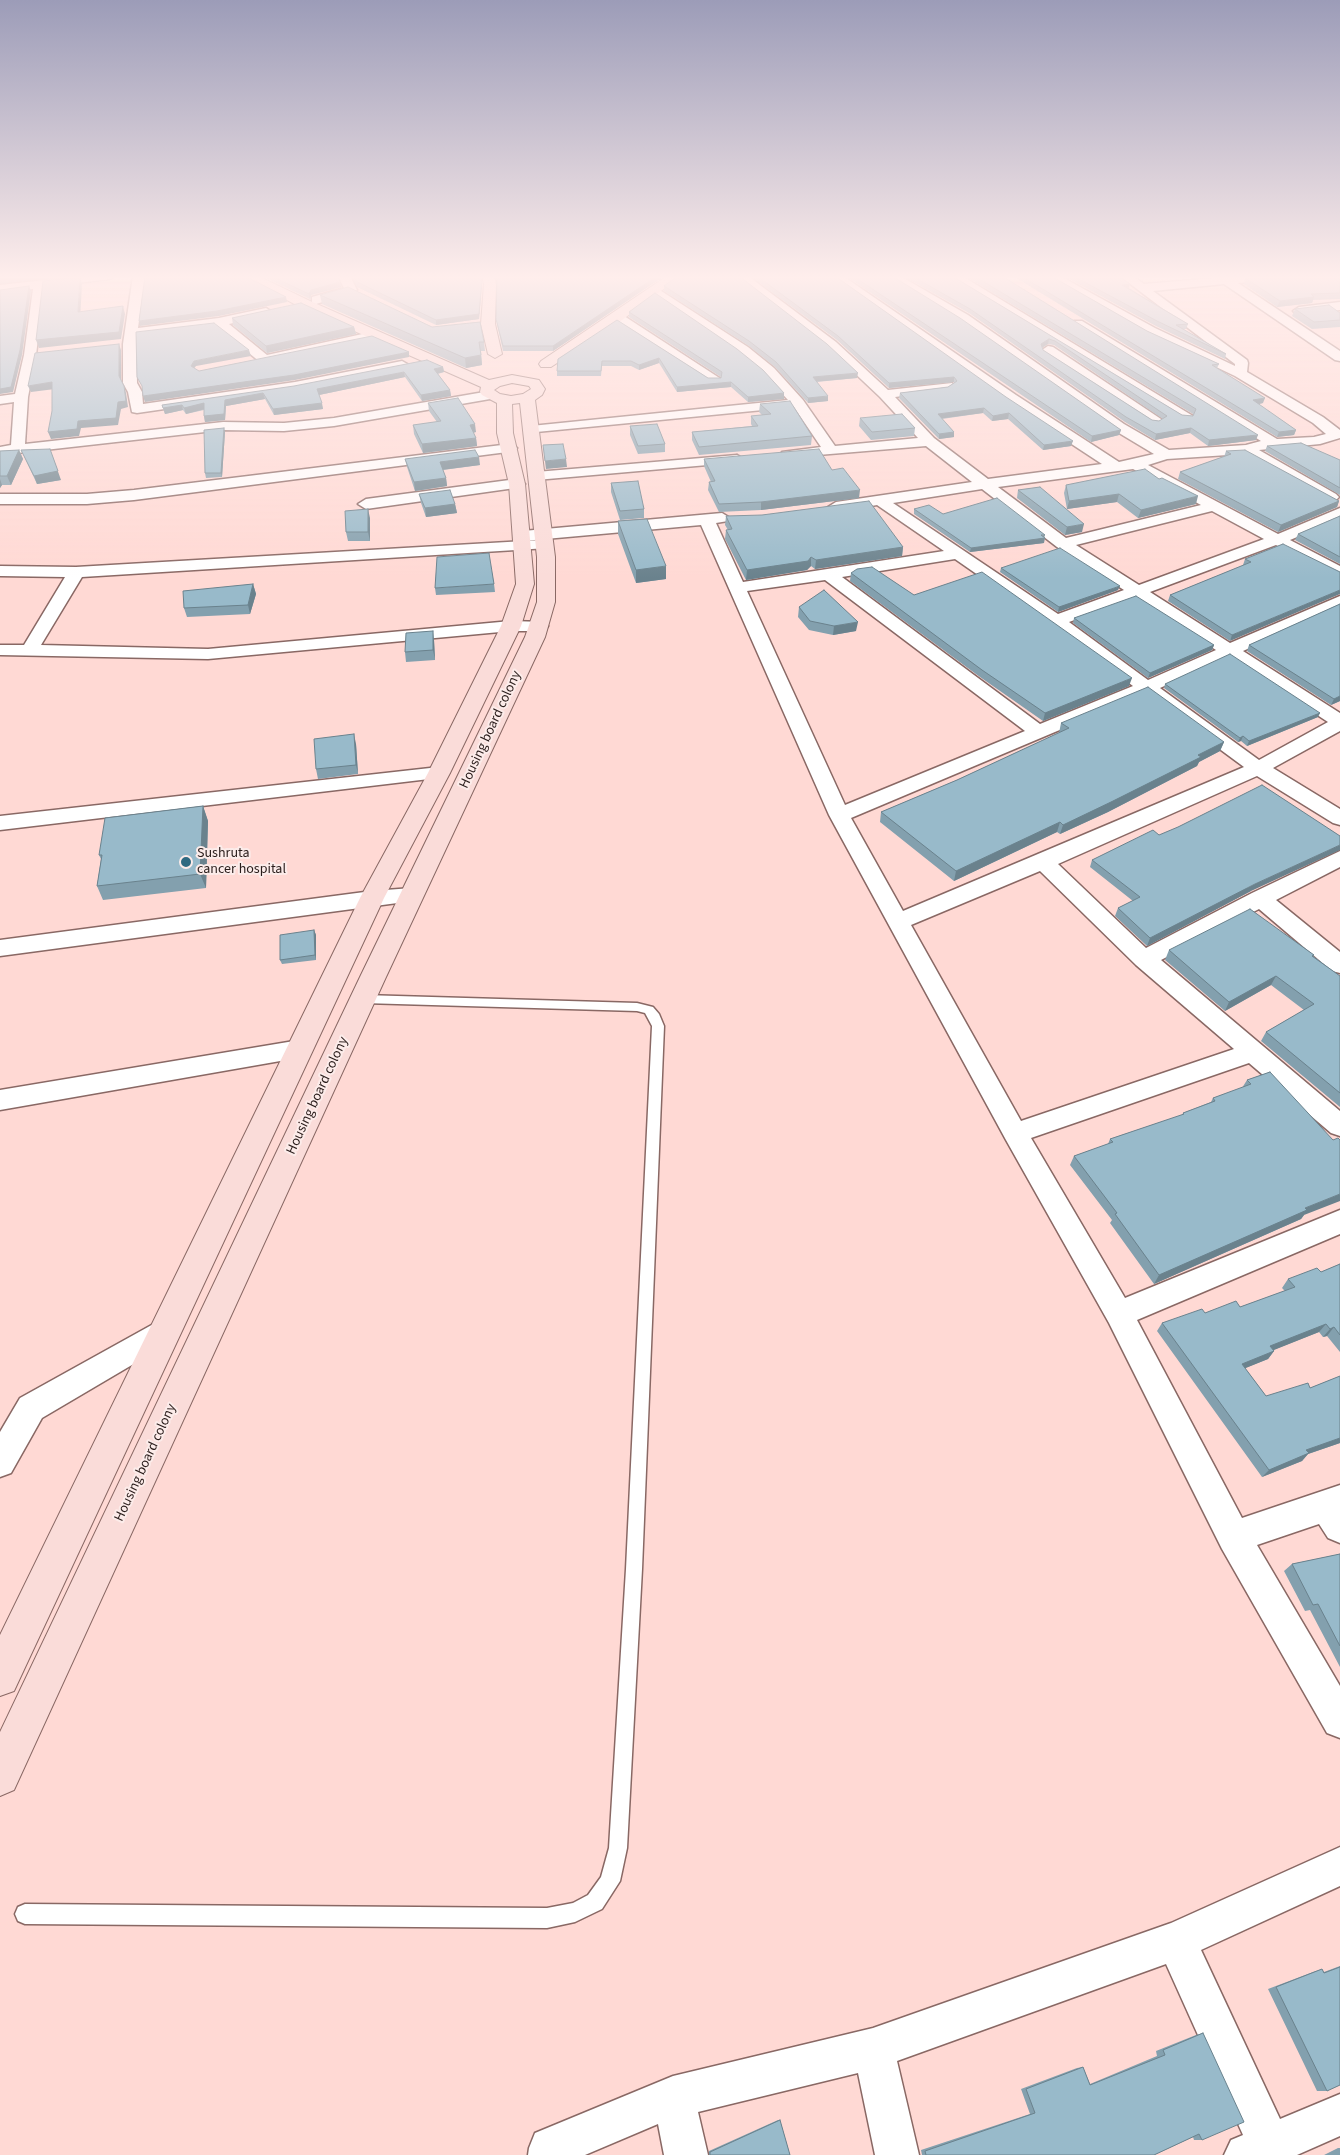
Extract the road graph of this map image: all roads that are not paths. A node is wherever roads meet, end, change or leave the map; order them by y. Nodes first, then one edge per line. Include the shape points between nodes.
1 (26, 377) edge
2 (130, 377) edge
3 (343, 377) edge
4 (479, 377) edge
5 (483, 377) edge
6 (504, 377) edge
7 (525, 377) edge
8 (525, 377) edge
9 (710, 377) edge
10 (774, 377) edge
11 (865, 377) edge
12 (981, 377) edge
13 (1048, 377) edge
14 (1087, 377) edge
15 (1123, 377) edge
16 (1163, 377) edge
17 (1244, 377) edge
18 (714, 379) edge
19 (947, 386) edge
20 (507, 387) junction
21 (884, 394) junction
22 (22, 397) junction
23 (0, 400) edge
24 (798, 403) junction
25 (1218, 410) junction
26 (1186, 416) junction
27 (1157, 421) junction
28 (1119, 427) junction
29 (531, 430) junction
30 (1336, 439) edge
31 (929, 441) junction
32 (1274, 443) junction
33 (510, 448) junction
34 (18, 449) junction
35 (1246, 449) junction
36 (0, 450) edge
37 (832, 451) junction
38 (1166, 455) junction
39 (772, 456) edge
40 (753, 458) edge
41 (1135, 464) junction
42 (1116, 466) junction
43 (526, 480) junction
44 (986, 485) junction
45 (0, 499) edge
46 (882, 502) junction
47 (1340, 502) edge
48 (366, 504) dead end
49 (1215, 506) junction
50 (817, 510) edge
51 (1340, 513) edge
52 (733, 518) edge
53 (706, 519) junction
54 (1279, 539) junction
55 (534, 541) junction
56 (1063, 544) junction
57 (959, 554) junction
58 (0, 570) edge
59 (76, 572) junction
60 (1340, 573) edge
61 (828, 574) junction
62 (737, 588) junction
63 (1139, 592) junction
64 (1340, 601) edge
65 (1056, 621) junction
66 (511, 626) junction
67 (539, 626) junction
68 (1230, 649) junction
69 (0, 650) edge
70 (28, 651) junction
71 (1147, 687) junction
72 (1340, 722) edge
73 (1037, 731) junction
74 (1258, 768) junction
75 (439, 773) junction
76 (839, 815) junction
77 (1340, 818) edge
78 (0, 823) edge
79 (1340, 858) edge
80 (1044, 862) junction
81 (412, 895) junction
82 (372, 898) junction
83 (1260, 898) junction
84 (898, 922) junction
85 (0, 948) edge
86 (1144, 959) junction
87 (1340, 965) edge
88 (363, 999) junction
89 (300, 1049) junction
90 (1253, 1052) junction
91 (0, 1100) edge
92 (1340, 1126) edge
93 (1015, 1133) junction
94 (1340, 1222) edge
95 (1119, 1314) junction
96 (166, 1330) junction
97 (0, 1462) edge
98 (1335, 1512) edge
99 (1234, 1537) junction
100 (0, 1677) edge
101 (1340, 1720) edge
102 (0, 1776) edge
103 (1340, 1866) edge
104 (25, 1914) dead end
105 (1176, 1941) junction
106 (874, 2049) junction
107 (673, 2098) junction
108 (1340, 2115) edge
109 (1263, 2152) edge
110 (550, 2155) edge
111 (686, 2155) edge
112 (897, 2155) edge

1 - 22 street
2 - 3 street via 137,409
4 - 20 street
5 - 20 street
6 - 20 street
7 - 20 street
8 - 20 street
9 - 18 street
10 - 24 street
11 - 21 street
12 - 42 street
13 - 28 street
14 - 27 street
15 - 26 street
16 - 25 street
17 - 30 street via 1318,420
19 - 21 street
20 - 29 street, Housing board colony
20 - 33 street, Housing board colony via 506,433
20 - 34 street via 334,422 284,427 224,426
21 - 31 street
22 - 23 street
22 - 34 street
24 - 29 street
24 - 37 street
25 - 26 street
25 - 32 street
26 - 27 street
27 - 28 street
28 - 38 street
29 - 43 street, Housing board colony
30 - 32 street
31 - 37 street
31 - 44 street
32 - 35 street
33 - 43 street, Housing board colony
33 - 45 street via 134,495 87,499
34 - 36 street
35 - 38 street
35 - 47 street
37 - 39 street
38 - 41 street
40 - 43 street
41 - 42 street
41 - 49 street
42 - 44 street
43 - 48 street
43 - 55 street, Housing board colony
44 - 46 street
44 - 56 street
46 - 50 street
46 - 57 street
49 - 54 street
49 - 56 street
51 - 54 street
52 - 53 street
53 - 55 street
53 - 62 street
54 - 60 street
54 - 63 street
55 - 59 street
55 - 66 street, Housing board colony via 525,584
55 - 67 street, Housing board colony via 546,602
56 - 63 street
57 - 61 street
57 - 65 street
58 - 59 street
59 - 70 street
61 - 62 street
61 - 73 street
62 - 76 street
63 - 65 street
63 - 68 street
64 - 68 street
65 - 71 street
66 - 67 street
66 - 70 street via 208,654
66 - 75 street, Housing board colony
67 - 81 street, Housing board colony
68 - 71 street
68 - 72 street
69 - 70 street
71 - 73 street
71 - 74 street
72 - 74 street via 1294,751
73 - 76 street
74 - 77 street
74 - 80 street
75 - 78 street
75 - 82 street, Housing board colony
76 - 84 street
79 - 83 street
80 - 84 street
80 - 86 street
81 - 82 street
81 - 88 street, Housing board colony
82 - 85 street
82 - 89 street, Housing board colony
83 - 86 street
83 - 87 street
84 - 93 street
86 - 90 street
88 - 102 street, Housing board colony
88 - 104 lane via 637,1006 649,1010 658,1026 634,1569 618,1848 610,1881 595,1902 575,1912 547,1918
89 - 91 street
89 - 96 street, Housing board colony
90 - 92 street
90 - 93 street
93 - 95 street
94 - 95 street
95 - 99 street
96 - 97 street via 31,1408
96 - 100 street, Housing board colony
98 - 99 street
99 - 101 street
103 - 105 street
105 - 106 street
105 - 109 street
106 - 107 street
106 - 112 street
107 - 110 street via 550,2148
107 - 111 street
108 - 109 street

